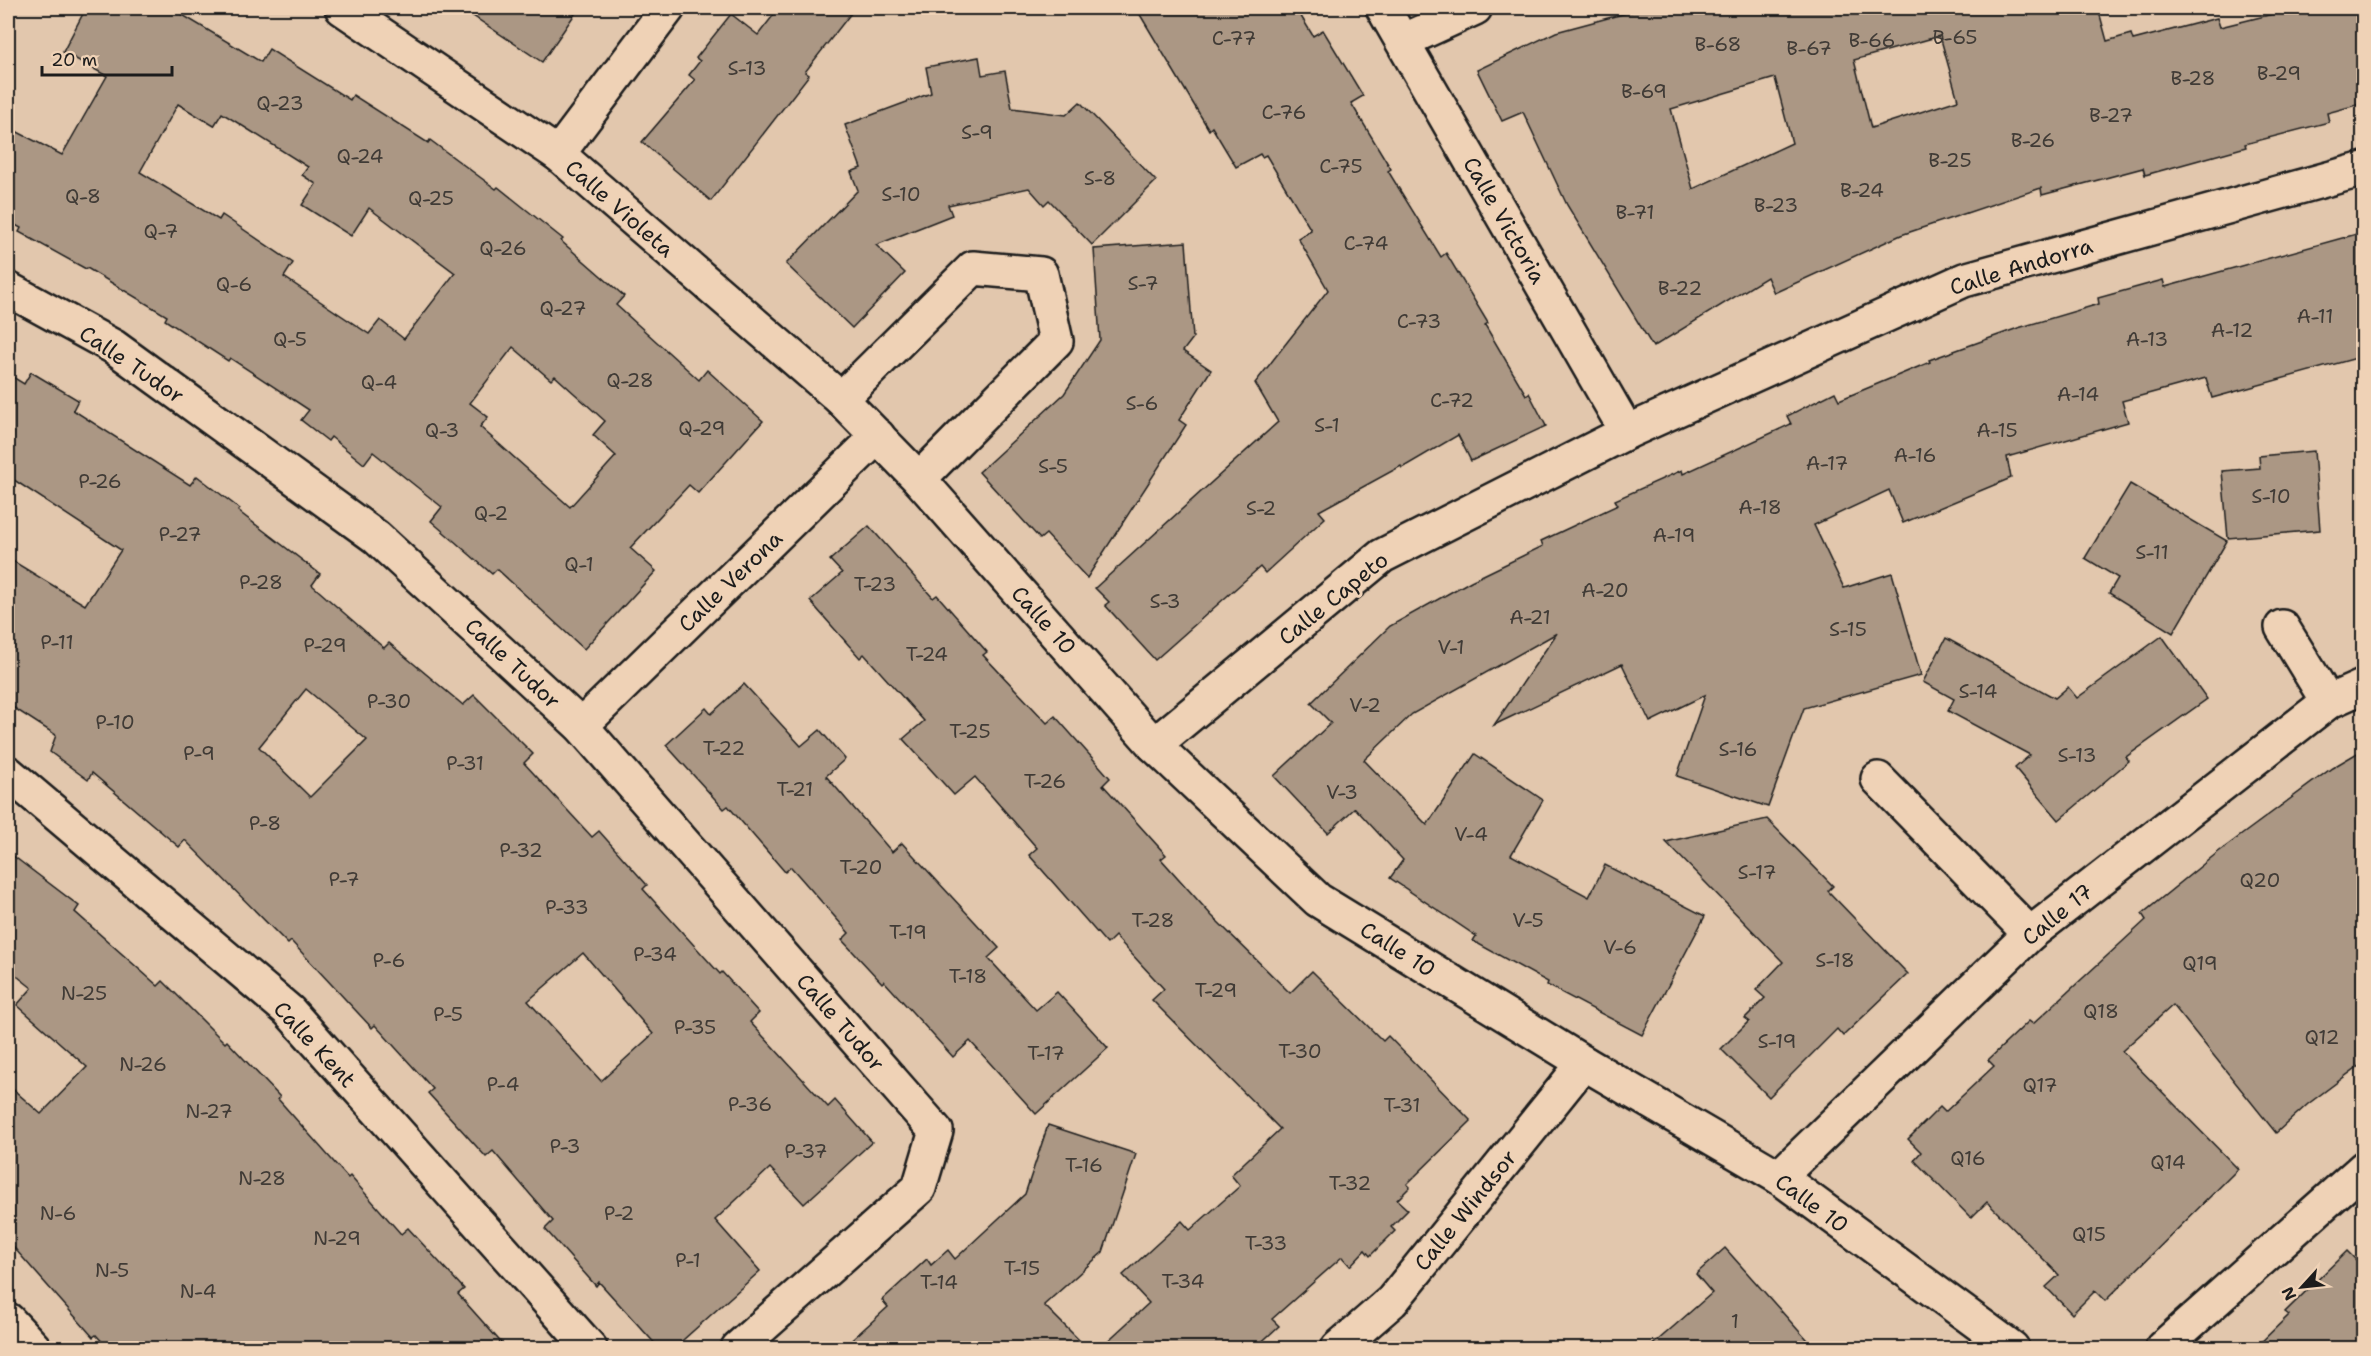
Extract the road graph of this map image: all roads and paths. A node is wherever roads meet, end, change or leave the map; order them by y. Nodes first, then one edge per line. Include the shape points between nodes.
1 (342, 8) edge
2 (668, 8) edge
3 (1383, 8) edge
4 (1475, 8) edge
5 (1403, 41) junction
6 (558, 154) junction
7 (2364, 169) edge
8 (8, 289) edge
9 (841, 399) junction
10 (1627, 432) junction
11 (878, 436) junction
12 (919, 479) junction
13 (2282, 627) dead end
14 (2364, 686) edge
15 (2328, 702) junction
16 (581, 726) junction
17 (1154, 745) junction
18 (8, 773) edge
19 (1878, 779) dead end
20 (2030, 934) junction
21 (1584, 1063) junction
22 (2364, 1168) edge
23 (1779, 1177) junction
24 (8, 1320) edge
25 (34, 1348) edge
26 (590, 1348) edge
27 (738, 1348) edge
28 (1338, 1348) edge
29 (2012, 1348) edge
30 (2162, 1348) edge

1 - 6 street, Calle Violeta
2 - 6 street
3 - 5 street, Calle Victoria
4 - 5 street
5 - 10 street, Calle Victoria
6 - 9 street, Calle Violeta
7 - 10 street, Calle Andorra via 1964,280
8 - 16 street, Calle Tudor via 114,346 376,537
9 - 11 street, Calle Violeta
9 - 12 street via 973,268 1041,274 1056,341
10 - 17 street, Calle Capeto via 1382,556
11 - 12 street, Calle 10
11 - 16 street, Calle Verona
12 - 17 street, Calle 10
13 - 15 street
14 - 15 street, Calle 17
15 - 20 street, Calle 17
16 - 27 street, Calle Tudor via 936,1131 919,1188
17 - 21 street, Calle 10 via 1318,900
18 - 26 street, Calle Kent via 288,1011
19 - 20 street
20 - 23 street, Calle 17
21 - 23 street, Calle 10
21 - 28 street, Calle Windsor via 1392,1301
22 - 30 street
23 - 29 street, Calle 10
24 - 25 street

